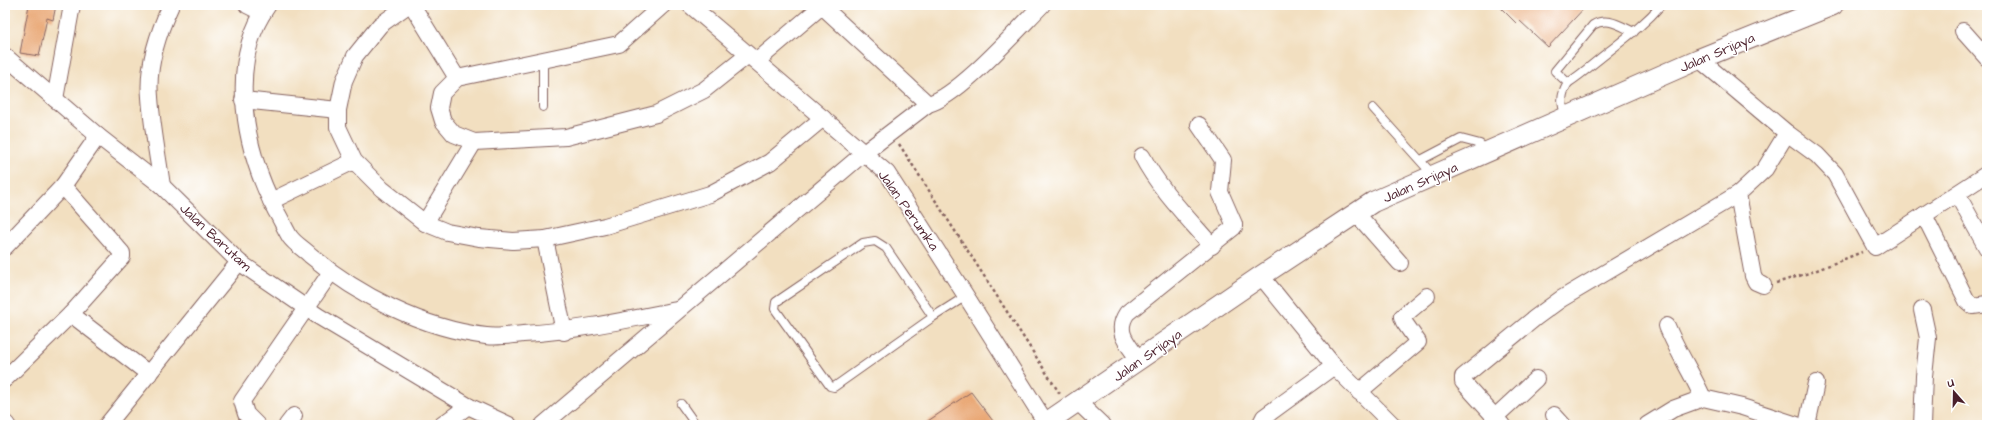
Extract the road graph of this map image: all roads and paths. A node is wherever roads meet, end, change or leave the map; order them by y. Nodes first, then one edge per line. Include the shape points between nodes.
1 (72, 5) edge
2 (171, 5) edge
3 (247, 5) edge
4 (408, 5) edge
5 (412, 5) edge
6 (663, 5) edge
7 (690, 5) edge
8 (1042, 5) edge
9 (1661, 5) edge
10 (1833, 5) edge
11 (823, 6) edge
12 (266, 9) edge
13 (1963, 31) dead end
14 (1634, 32) junction
15 (5, 56) edge
16 (752, 58) junction
17 (1987, 58) edge
18 (1699, 59) junction
19 (543, 61) junction
20 (458, 78) junction
21 (1568, 84) junction
22 (55, 99) junction
23 (243, 100) junction
24 (928, 104) junction
25 (543, 107) dead end
26 (1373, 108) dead end
27 (338, 110) junction
28 (1566, 117) junction
29 (823, 118) junction
30 (1199, 125) dead end
31 (891, 132) junction
32 (1787, 133) junction
33 (98, 136) junction
34 (474, 142) junction
35 (1486, 152) junction
36 (864, 153) junction
37 (1142, 156) dead end
38 (1421, 160) junction
39 (354, 161) junction
40 (1987, 174) edge
41 (1434, 175) junction
42 (63, 186) junction
43 (162, 186) junction
44 (1738, 194) junction
45 (1957, 194) junction
46 (271, 201) junction
47 (1356, 212) junction
48 (1924, 215) junction
49 (425, 223) junction
50 (545, 239) junction
51 (1212, 246) junction
52 (5, 247) edge
53 (1875, 247) junction
54 (1987, 248) edge
55 (239, 262) junction
56 (1400, 263) dead end
57 (331, 272) junction
58 (1261, 276) junction
59 (1763, 285) joint
60 (966, 296) junction
61 (1427, 296) dead end
62 (1987, 304) edge
63 (306, 308) junction
64 (677, 310) junction
65 (1922, 310) dead end
66 (71, 314) junction
67 (933, 317) junction
68 (1667, 326) dead end
69 (564, 332) junction
70 (1139, 360) junction
71 (1334, 366) junction
72 (149, 374) junction
73 (1536, 379) dead end
74 (5, 380) edge
75 (1816, 383) dead end
76 (1359, 392) junction
77 (1703, 398) junction
78 (681, 404) dead end
79 (1073, 405) junction
80 (468, 406) junction
81 (1498, 421) edge
82 (5, 423) edge
83 (1045, 424) edge
84 (7, 425) edge
85 (107, 425) edge
86 (257, 425) edge
87 (442, 425) edge
88 (509, 425) edge
89 (543, 425) edge
90 (696, 425) edge
91 (1102, 425) edge
92 (1260, 425) edge
93 (1393, 425) edge
94 (1647, 425) edge
95 (1797, 425) edge
96 (1807, 425) edge
97 (1922, 425) edge

1 - 22 street
2 - 43 street via 161,27 153,56 150,96
3 - 12 street
4 - 27 street via 380,25 355,56 344,81
5 - 20 street
6 - 19 street via 619,44
7 - 16 street, Jalan Perumka
8 - 24 street via 950,93
9 - 14 lane via 1649,20
10 - 18 street, Jalan Srijaya
11 - 16 street
11 - 24 street
12 - 23 street via 248,55
13 - 17 street
14 - 21 lane
14 - 21 lane via 1602,20 1593,25 1556,69
15 - 22 street, Jalan Barutam
16 - 29 street, Jalan Perumka
16 - 34 street via 704,90 656,114 566,137
18 - 28 street, Jalan Srijaya
18 - 32 street
19 - 20 street
19 - 25 lane
20 - 34 street via 442,93 439,108 443,122 454,134
21 - 28 lane via 1561,102
22 - 33 street, Jalan Barutam
23 - 27 street
23 - 46 street via 251,150
24 - 31 street
26 - 38 lane
27 - 39 street via 338,127
28 - 35 street, Jalan Srijaya
29 - 36 street, Jalan Perumka
29 - 50 street via 770,162 710,194 605,226
30 - 51 street via 1223,160 1220,192 1234,226
31 - 36 street
31 - 79 path
32 - 44 street via 1765,169
32 - 53 street via 1817,155 1835,174
33 - 42 street
33 - 43 street, Jalan Barutam
34 - 49 street
35 - 38 lane via 1480,144 1461,139
35 - 41 street, Jalan Srijaya
36 - 60 street, Jalan Perumka via 887,173
36 - 64 street
37 - 51 street via 1157,180
38 - 41 lane
39 - 46 street
39 - 49 street via 382,189
40 - 45 street
41 - 47 street, Jalan Srijaya
42 - 52 street
42 - 66 street via 122,255
43 - 55 street, Jalan Barutam
44 - 59 street via 1753,276 1756,282
44 - 81 street via 1567,295 1463,377 1463,382
45 - 48 street
45 - 54 street
46 - 57 street via 291,238
47 - 56 street
47 - 58 street, Jalan Srijaya
48 - 53 street
48 - 62 street via 1967,300 1973,306
49 - 50 street via 447,232 479,238 513,241
50 - 69 street
51 - 70 street via 1127,313 1122,320 1123,336
53 - 59 path via 1812,272
55 - 63 street, Jalan Barutam
55 - 72 street
57 - 63 street
57 - 69 street via 391,307 442,328 488,337
58 - 70 street, Jalan Srijaya
58 - 71 street
60 - 67 lane
60 - 83 street, Jalan Perumka
61 - 76 street via 1402,317 1418,342
63 - 80 street, Jalan Barutam
63 - 86 street via 242,401 246,414
64 - 69 street
64 - 89 street
65 - 97 street via 1928,338
66 - 72 street
66 - 74 street
67 - 67 lane via 838,385 830,386 774,305 863,243 874,241 886,248
68 - 77 street
70 - 79 street, Jalan Srijaya
71 - 76 street
71 - 92 street via 1264,417
72 - 85 street
73 - 81 street
75 - 96 street
76 - 93 street
77 - 94 street via 1673,409
77 - 95 street via 1742,407
78 - 90 lane
79 - 83 street, Jalan Srijaya
79 - 91 street
80 - 87 street
80 - 88 street, Jalan Barutam
82 - 84 street

